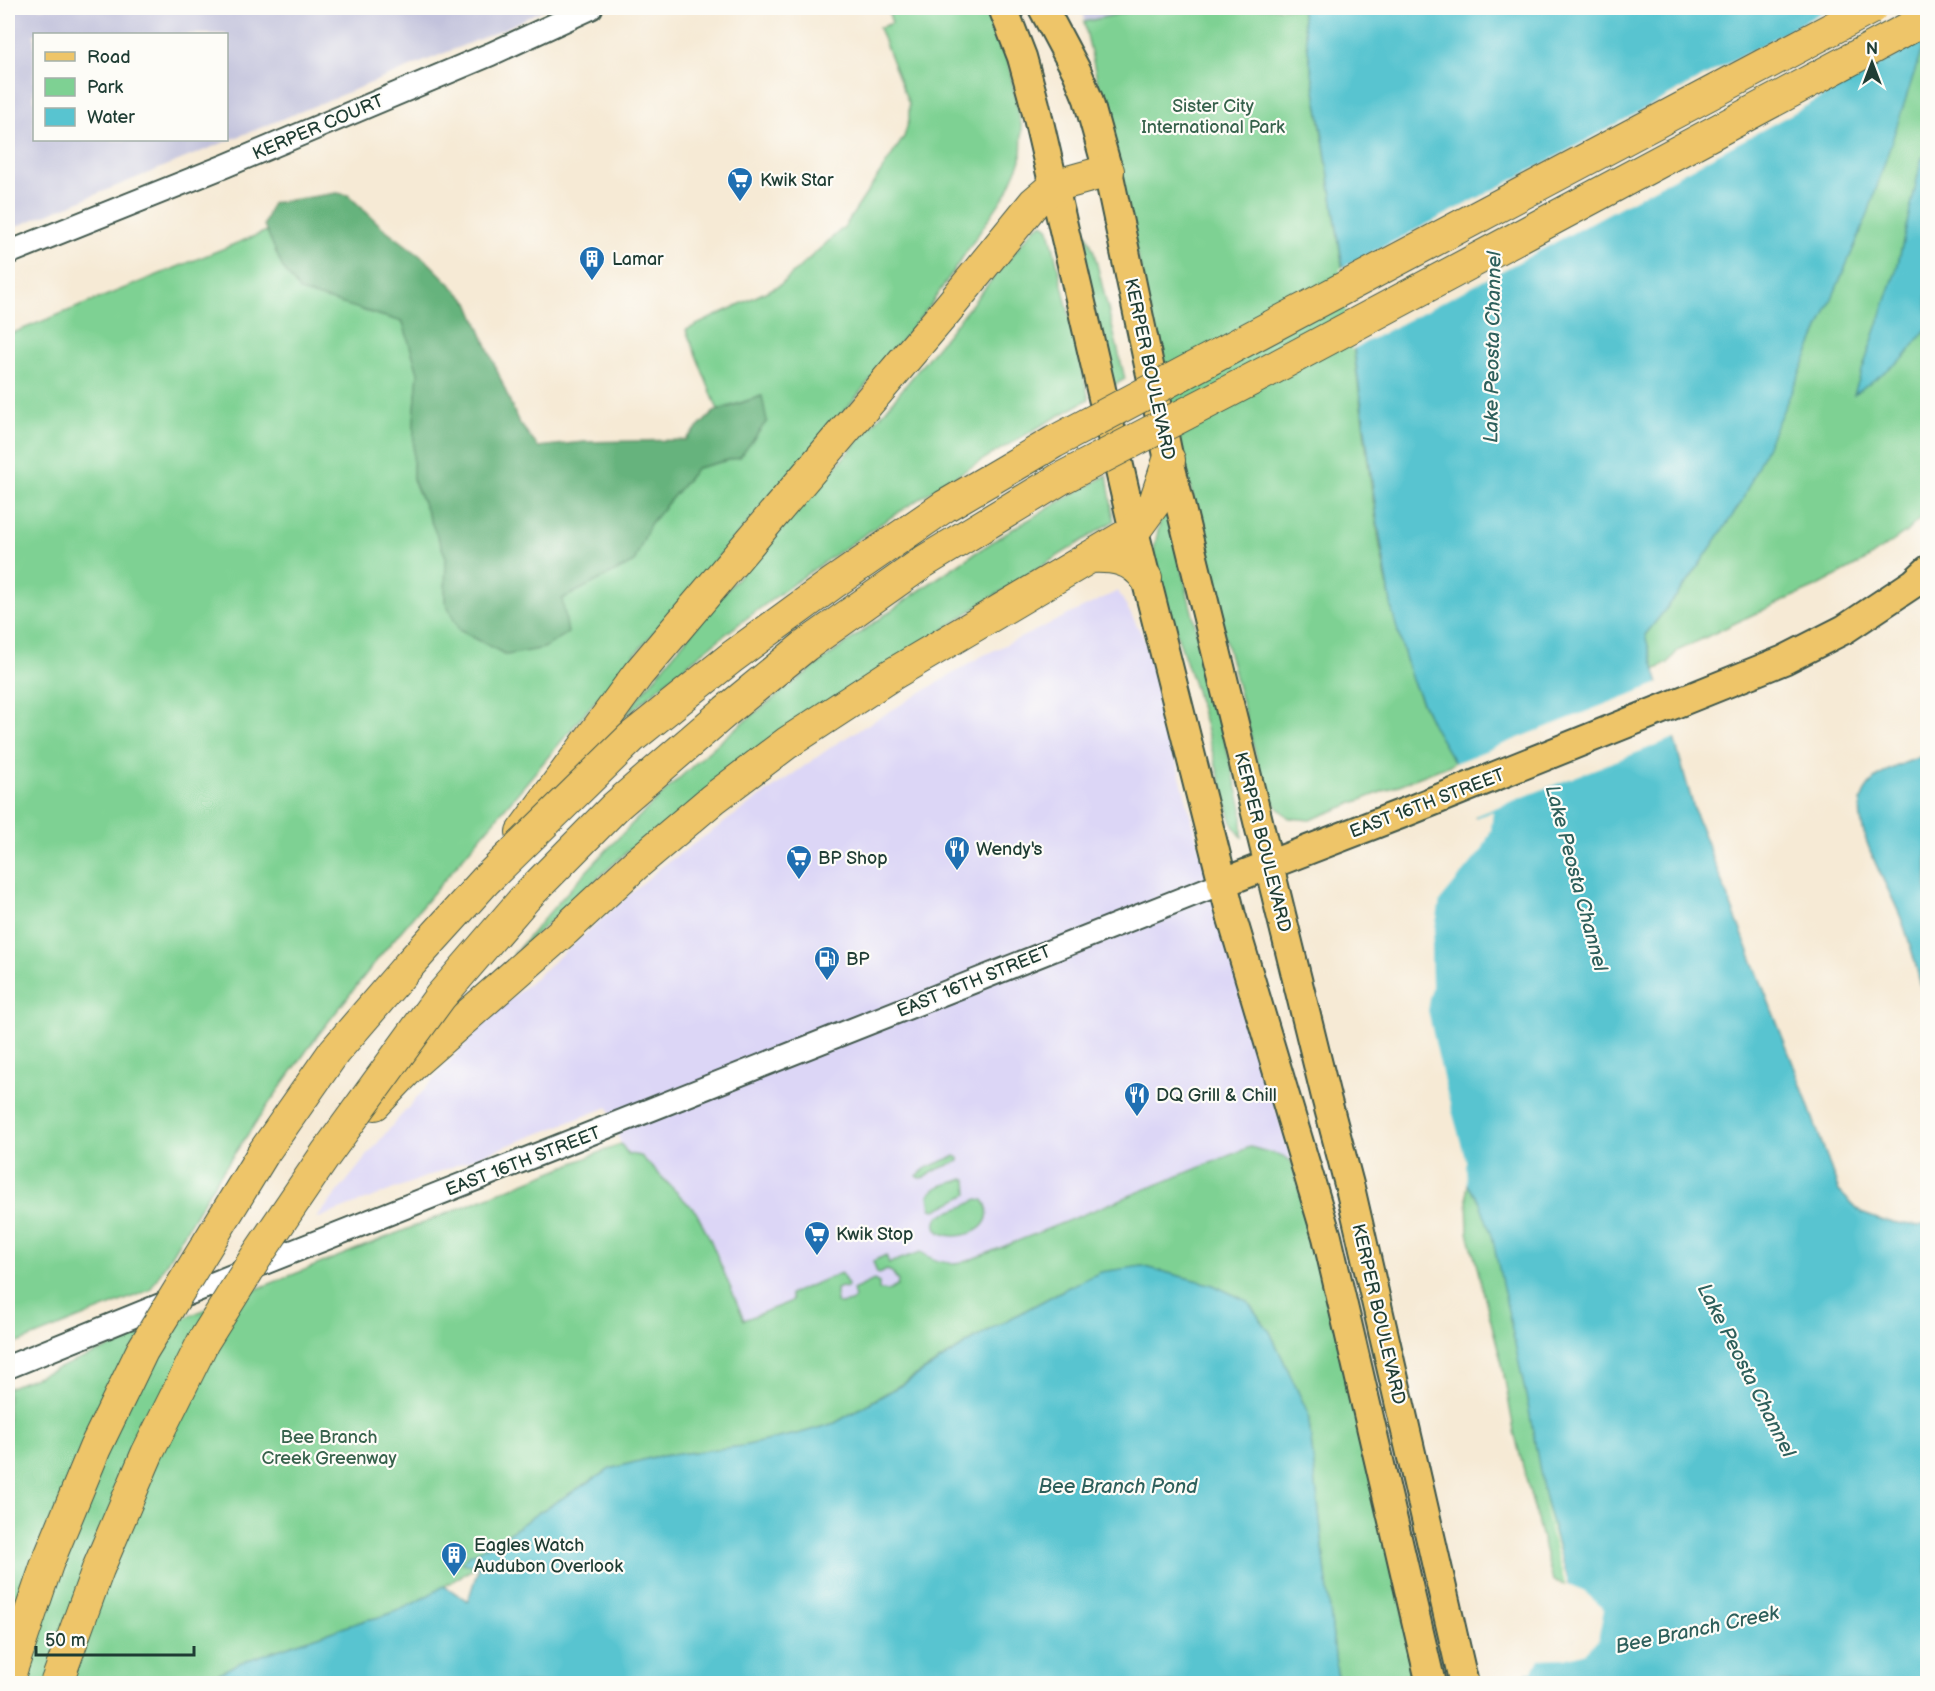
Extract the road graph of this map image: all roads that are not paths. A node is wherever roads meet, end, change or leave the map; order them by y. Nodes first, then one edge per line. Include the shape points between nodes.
1 (591, 8) edge
2 (1003, 8) edge
3 (1043, 8) edge
4 (1871, 8) edge
5 (1928, 18) edge
6 (1108, 171) junction
7 (1054, 186) junction
8 (8, 253) edge
9 (1169, 460) junction
10 (1134, 531) junction
11 (1090, 557) junction
12 (1928, 570) edge
13 (1146, 578) junction
14 (1268, 865) junction
15 (485, 881) junction
16 (1222, 883) junction
17 (326, 1154) junction
18 (8, 1367) edge
19 (8, 1679) edge
20 (56, 1683) edge
21 (1431, 1683) edge
22 (1464, 1683) edge

1 - 8 street, KERPER COURT via 491,54
2 - 7 main road, KERPER BOULEVARD via 1022,57
3 - 6 main road, KERPER BOULEVARD via 1088,99
4 - 15 highway, bridge via 1054,442 945,506 833,583 631,738
5 - 17 highway, bridge via 1060,479 888,587 805,646 600,822 526,897 440,997
6 - 7 highway
6 - 9 main road, KERPER BOULEVARD
7 - 10 main road, KERPER BOULEVARD
7 - 15 highway, bridge via 1014,226 638,674
9 - 10 highway via 1155,502
9 - 14 main road, KERPER BOULEVARD
10 - 11 highway
10 - 13 main road, KERPER BOULEVARD
11 - 13 highway via 1122,558 1134,564
11 - 17 highway, bridge via 891,675 806,730 713,799 415,1062
12 - 14 main road, EAST 16TH STREET via 1845,629 1784,660
13 - 16 main road, KERPER BOULEVARD
14 - 16 main road, EAST 16TH STREET
14 - 22 main road, KERPER BOULEVARD via 1351,1192
15 - 19 highway, bridge via 334,1052 264,1152 142,1351 95,1448 56,1543
16 - 18 street, EAST 16TH STREET
16 - 21 main road, KERPER BOULEVARD via 1327,1237
17 - 20 highway, bridge via 203,1342 147,1454 98,1569

